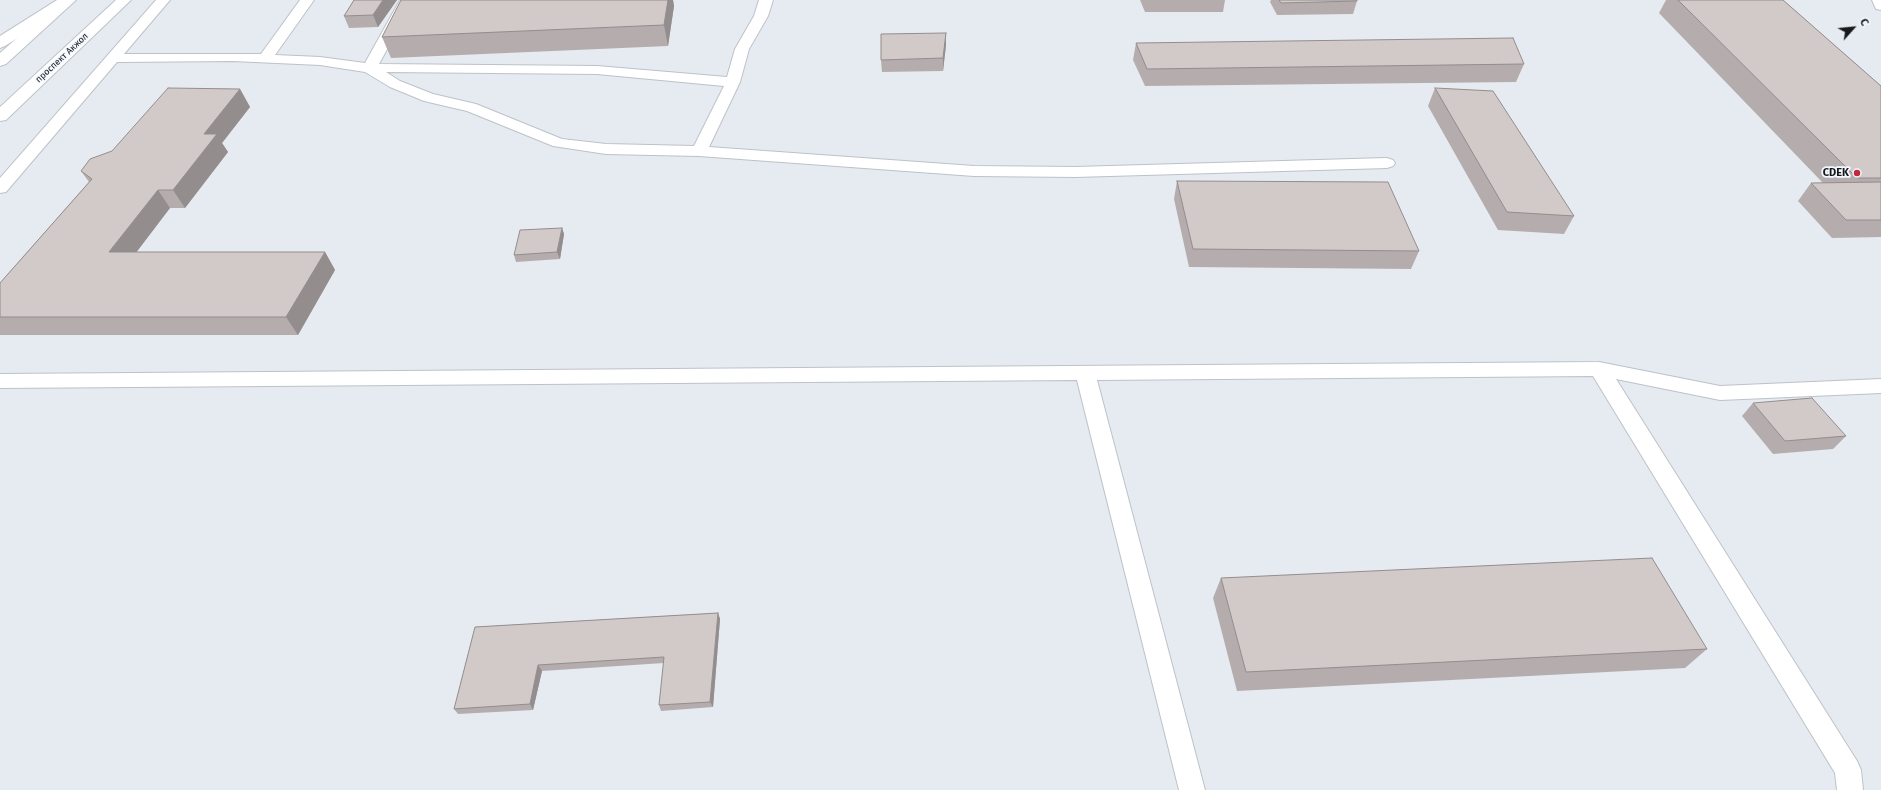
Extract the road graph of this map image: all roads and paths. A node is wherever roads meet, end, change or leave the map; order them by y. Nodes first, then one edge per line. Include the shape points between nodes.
1 (68, 0) edge
2 (124, 0) edge
3 (163, 0) edge
4 (307, 0) edge
5 (407, 0) edge
6 (766, 0) edge
7 (1879, 0) edge
8 (1881, 6) edge
9 (0, 43) edge
10 (111, 58) junction
11 (265, 59) junction
12 (0, 61) edge
13 (369, 68) junction
14 (733, 82) junction
15 (0, 116) edge
16 (699, 151) junction
17 (1386, 162) dead end
18 (0, 188) edge
19 (1599, 369) junction
20 (1085, 372) junction
21 (0, 381) edge
22 (1881, 386) edge
23 (1192, 790) edge
24 (1850, 790) edge

1 - 9 main road
1 - 12 main road
2 - 15 main road, проспект Акжол
3 - 10 lane
4 - 11 lane
5 - 13 lane
6 - 14 lane via 761,16 742,49
7 - 8 lane
10 - 11 lane
10 - 18 lane
11 - 13 lane
13 - 14 lane via 597,70
13 - 16 lane via 395,84 429,98 471,107 560,143 606,149
14 - 16 lane
16 - 17 lane via 974,171 1075,172
19 - 20 lane
19 - 22 lane via 1720,393
19 - 24 lane via 1848,770
20 - 21 lane
20 - 23 lane

